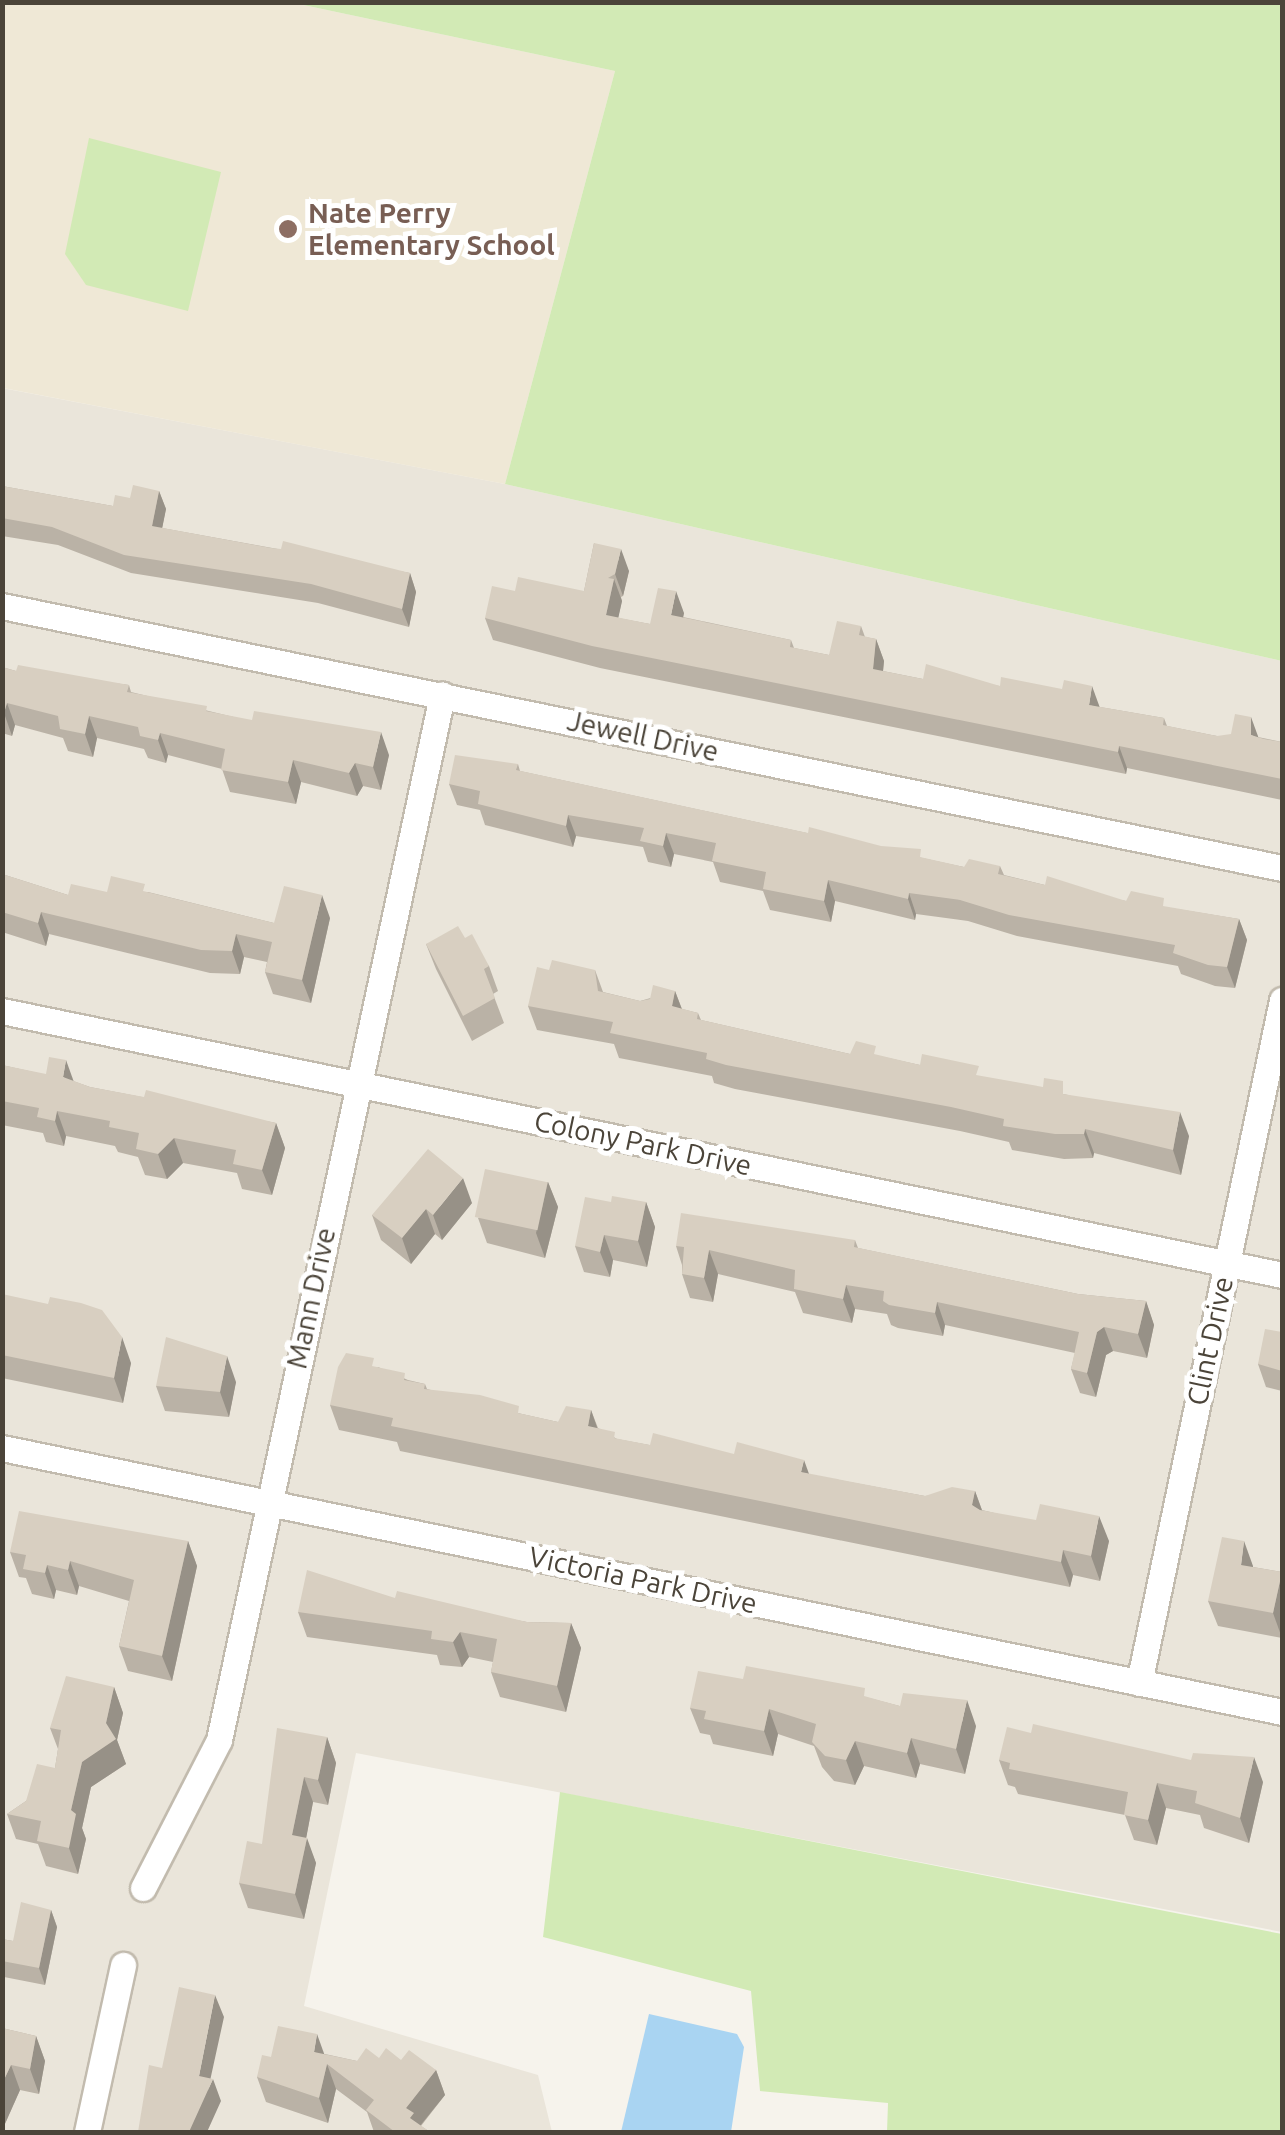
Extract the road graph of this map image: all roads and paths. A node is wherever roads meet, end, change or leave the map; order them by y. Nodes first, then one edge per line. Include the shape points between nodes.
1 (2, 606) edge
2 (442, 694) junction
3 (1282, 868) edge
4 (1282, 1000) edge
5 (2, 1011) edge
6 (357, 1084) junction
7 (1226, 1264) junction
8 (1282, 1276) edge
9 (2, 1448) edge
10 (268, 1502) junction
11 (1139, 1683) junction
12 (1282, 1712) edge
13 (143, 1888) dead end
14 (122, 1965) dead end
15 (88, 2132) edge

1 - 2 street, Jewell Drive
2 - 3 street, Jewell Drive
2 - 6 street, Mann Drive
4 - 7 street, Clint Drive
5 - 6 street, Colony Park Drive
6 - 7 street, Colony Park Drive
6 - 10 street, Mann Drive
7 - 8 street, Colony Park Drive
7 - 11 street, Clint Drive
9 - 10 street, Victoria Park Drive
10 - 11 street, Victoria Park Drive
10 - 13 street, Mann Drive via 220,1740
11 - 12 street, Victoria Park Drive
14 - 15 street

